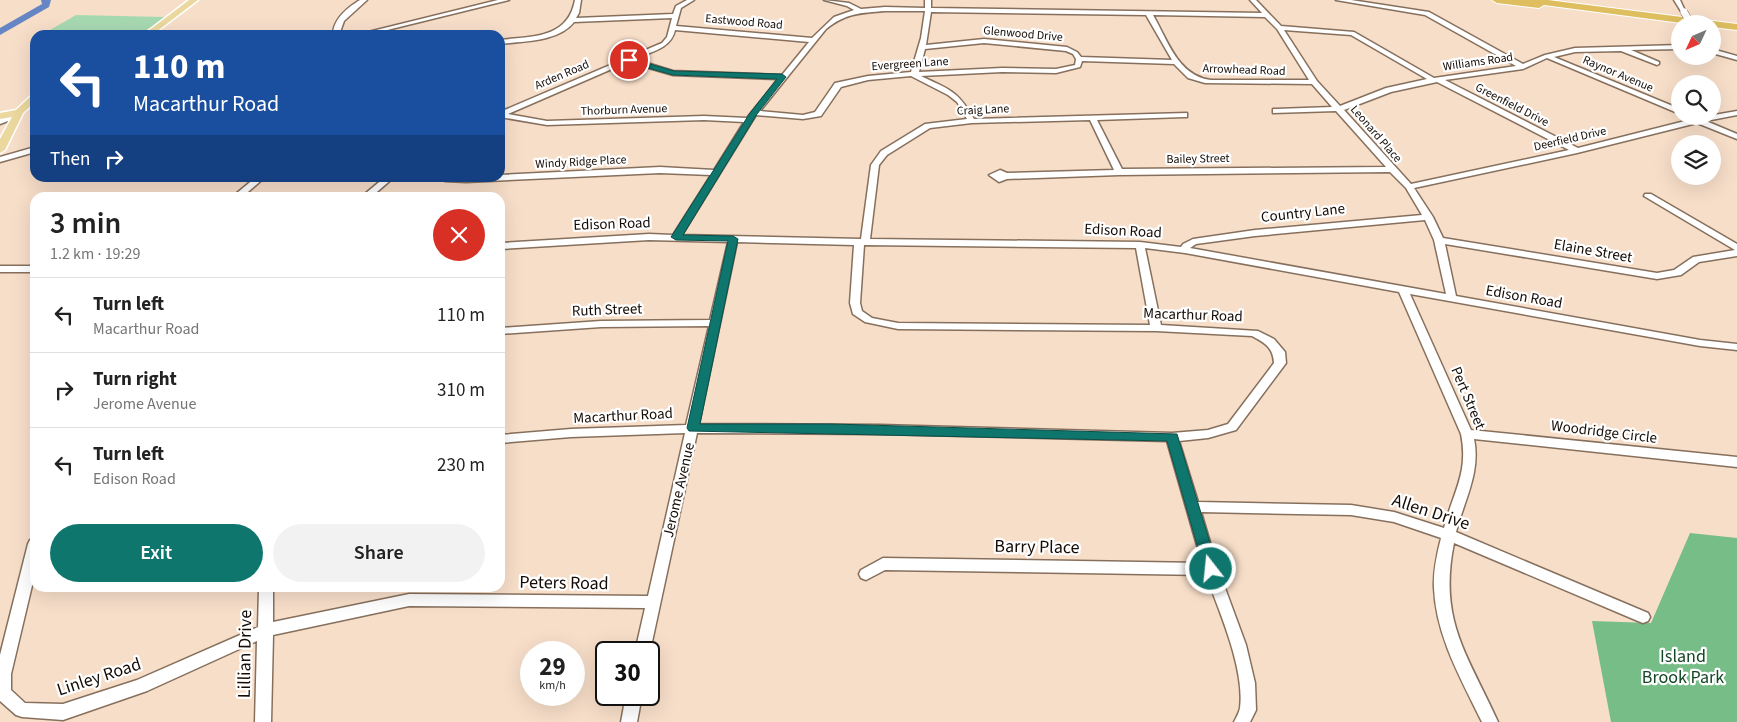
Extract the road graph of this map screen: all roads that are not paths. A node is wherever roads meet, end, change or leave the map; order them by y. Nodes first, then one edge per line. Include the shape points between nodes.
1 (194, 0) edge
2 (364, 0) edge
3 (506, 0) edge
4 (578, 0) edge
5 (691, 0) edge
6 (828, 0) edge
7 (928, 0) edge
8 (1253, 0) edge
9 (1339, 0) edge
10 (1497, 0) edge
11 (1526, 0) edge
12 (1677, 0) edge
13 (472, 1) edge
14 (481, 6) junction
15 (928, 9) junction
16 (860, 11) junction
17 (1149, 14) junction
18 (1268, 15) junction
19 (1686, 15) edge
20 (675, 16) junction
21 (573, 20) junction
22 (1671, 22) edge
23 (1737, 26) edge
24 (672, 28) junction
25 (1279, 28) junction
26 (1721, 28) edge
27 (154, 30) edge
28 (336, 30) edge
29 (380, 30) edge
30 (1737, 30) edge
31 (814, 40) junction
32 (505, 41) edge
33 (924, 47) junction
34 (1671, 47) edge
35 (1620, 49) junction
36 (1721, 54) edge
37 (1547, 56) junction
38 (1737, 58) edge
39 (1079, 59) junction
40 (629, 60) junction
41 (1177, 62) junction
42 (1657, 63) dead end
43 (1523, 67) junction
44 (914, 75) junction
45 (782, 77) junction
46 (1435, 80) junction
47 (1314, 82) junction
48 (30, 102) edge
49 (1671, 108) edge
50 (1340, 109) junction
51 (0, 111) edge
52 (1276, 111) dead end
53 (505, 113) edge
54 (1737, 113) edge
55 (18, 114) junction
56 (1184, 115) dead end
57 (0, 116) edge
58 (505, 116) edge
59 (751, 116) junction
60 (1721, 116) edge
61 (1092, 118) junction
62 (972, 121) junction
63 (0, 122) edge
64 (1678, 125) edge
65 (1709, 125) edge
66 (1737, 137) edge
67 (0, 150) edge
68 (30, 151) edge
69 (1576, 151) junction
70 (0, 160) edge
71 (1391, 169) junction
72 (1119, 172) junction
73 (717, 173) junction
74 (1006, 176) dead end
75 (505, 177) edge
76 (255, 182) edge
77 (384, 182) edge
78 (1409, 187) junction
79 (242, 192) edge
80 (372, 192) edge
81 (1648, 196) dead end
82 (1428, 217) junction
83 (676, 237) junction
84 (733, 239) junction
85 (1439, 240) junction
86 (862, 242) junction
87 (1140, 245) junction
88 (505, 246) edge
89 (1737, 248) edge
90 (1185, 250) junction
91 (1737, 253) edge
92 (0, 269) edge
93 (30, 269) edge
94 (1403, 290) junction
95 (1452, 299) junction
96 (714, 323) junction
97 (1156, 328) junction
98 (505, 331) edge
99 (1737, 346) edge
100 (693, 428) junction
101 (1467, 434) junction
102 (1172, 437) junction
103 (505, 439) edge
104 (1737, 462) edge
105 (1193, 507) junction
106 (1449, 535) junction
107 (30, 564) edge
108 (1211, 569) junction
109 (866, 574) dead end
110 (266, 592) edge
111 (654, 602) junction
112 (1643, 617) dead end
113 (266, 630) junction
114 (645, 641) edge
115 (632, 706) edge
116 (263, 722) edge
117 (629, 722) edge
118 (1242, 722) edge
119 (1490, 722) edge

1 - 27 main road
2 - 28 street via 349,11
3 - 14 street
4 - 21 street
5 - 20 street via 678,7
6 - 16 street via 848,4
7 - 15 street
8 - 18 street, Leonard Place
9 - 43 street via 1427,13
10 - 22 highway
11 - 23 highway
12 - 19 street, bridge
13 - 14 street
14 - 29 street
15 - 16 street
15 - 17 street
15 - 33 street
16 - 31 street via 836,18
17 - 18 street
17 - 41 street, Arrowhead Road
18 - 25 street, Leonard Place
20 - 21 street
20 - 24 street, Arden Road
21 - 32 street via 568,27 555,33
24 - 31 street, Eastwood Road
24 - 40 street, Arden Road via 670,38 664,44
25 - 46 street, Greenfield Drive via 1352,33
25 - 47 street, Leonard Place
26 - 30 highway
31 - 45 street
33 - 39 street, Glenwood Drive via 984,41 1067,49
33 - 44 street
34 - 35 street, Williams Road
35 - 37 street, Williams Road via 1575,50
35 - 42 street
36 - 38 street
37 - 43 street, Williams Road
37 - 49 street, Raynor Avenue
39 - 41 street, Glenwood Drive
39 - 44 street, Evergreen Lane via 1078,66 1062,70
40 - 45 street via 673,73
40 - 53 street, Arden Road
41 - 47 street, Arrowhead Road via 1197,80
43 - 46 street, Williams Road
44 - 59 street, Evergreen Lane via 850,80 837,86 822,109 811,116
44 - 62 street via 951,93
45 - 59 street
46 - 50 street, Williams Road via 1388,90
46 - 69 street, Greenfield Drive
47 - 50 street, Leonard Place
48 - 55 main road
50 - 52 street, Williams Road
50 - 71 street, Leonard Place
51 - 55 main road
54 - 60 street, Deerfield Drive
55 - 57 main road
55 - 63 street
55 - 67 main road
56 - 61 street, Craig Lane
58 - 59 street, Thorburn Avenue via 547,123
59 - 73 street
61 - 62 street, Craig Lane
61 - 72 street
62 - 86 street, Craig Lane via 928,126 878,159
64 - 69 street, Deerfield Drive
65 - 66 street
68 - 70 street
69 - 78 street, Deerfield Drive
71 - 72 street, Bailey Street
71 - 78 street, Leonard Place
72 - 74 street, Bailey Street
73 - 75 street, Windy Ridge Place via 660,170
73 - 83 street
76 - 79 street
77 - 80 street
78 - 82 street, Leonard Place
81 - 89 street
82 - 85 street, Leonard Place
82 - 90 street, Country Lane via 1255,233 1193,242
83 - 84 street, Edison Road
83 - 88 street, Edison Road
84 - 86 street, Edison Road
84 - 96 street, Jerome Avenue
85 - 91 street, Elaine Street via 1657,276 1677,273 1696,259
85 - 95 street, Leonard Place
86 - 87 street, Edison Road
86 - 97 street, Macarthur Road via 855,303 857,312 869,320 898,326
87 - 90 street, Edison Road
87 - 97 street
90 - 94 street, Edison Road
92 - 93 street
94 - 95 street, Edison Road
94 - 101 street, Pert Street
95 - 99 street, Edison Road via 1700,343
96 - 98 street, Ruth Street via 601,324
96 - 100 street, Jerome Avenue
97 - 102 street, Macarthur Road via 1254,333 1270,341 1279,352 1280,363 1232,427 1208,434
100 - 102 street, Macarthur Road
100 - 103 street, Macarthur Road
100 - 111 street, Jerome Avenue
101 - 104 street, Woodridge Circle
101 - 106 street, Pert Street via 1472,452 1469,474
102 - 105 street
105 - 106 street, Allen Drive via 1351,510 1394,517
105 - 108 street
106 - 112 street, Allen Drive
106 - 119 street, Pert Street via 1441,586 1446,619 1454,647
107 - 113 street, Linley Road via 3,674 3,693 22,710 62,712 89,704 141,686
108 - 109 street, Barry Place via 882,564
108 - 118 street via 1238,645 1247,684 1248,710
110 - 113 street, Lillian Drive
111 - 113 street, Peters Road via 409,600
111 - 114 street, Jerome Avenue
113 - 116 street, Lillian Drive
115 - 117 street

